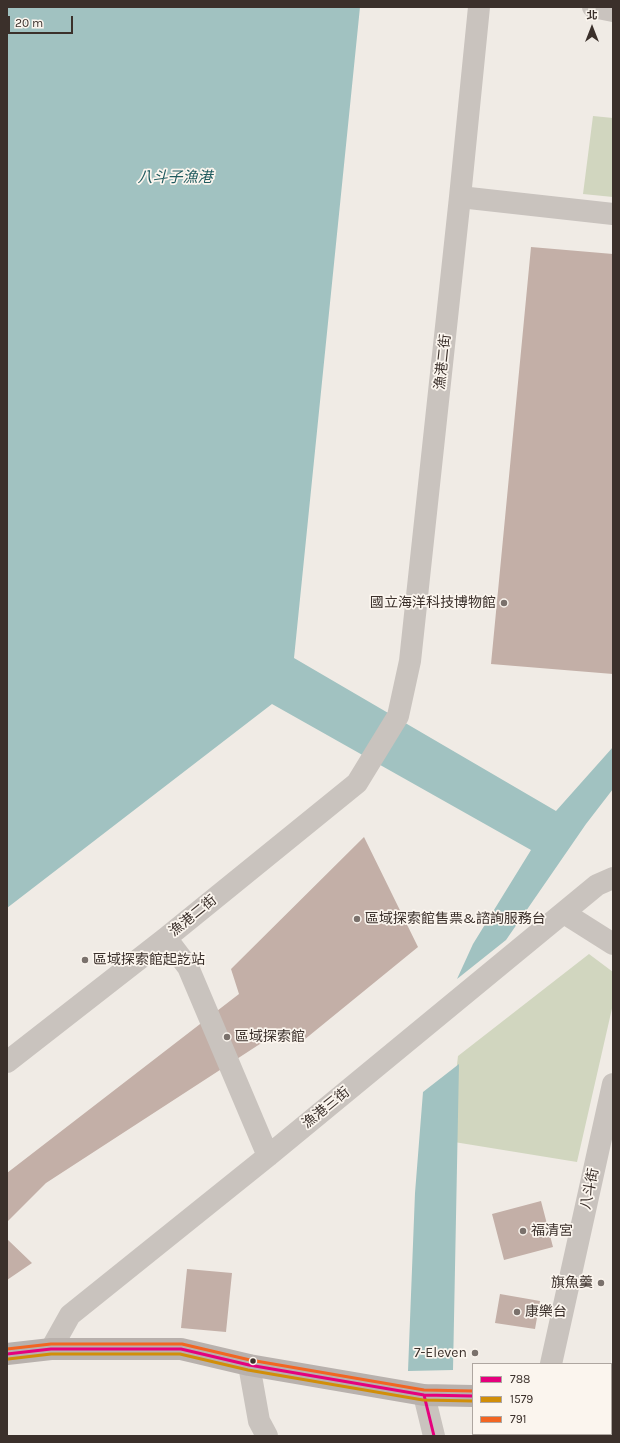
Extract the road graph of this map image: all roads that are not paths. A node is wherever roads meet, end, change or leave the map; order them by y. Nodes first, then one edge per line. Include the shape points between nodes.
1 (479, 7) edge
2 (593, 7) edge
3 (613, 11) edge
4 (460, 197) junction
5 (613, 214) edge
6 (613, 878) edge
7 (564, 913) junction
8 (166, 938) junction
9 (613, 944) edge
10 (7, 1062) edge
11 (613, 1084) edge
12 (268, 1156) junction
13 (51, 1349) junction
14 (7, 1354) edge
15 (551, 1363) edge
16 (249, 1365) junction
17 (424, 1395) junction
18 (472, 1396) edge
19 (267, 1436) edge
20 (434, 1436) edge

1 - 4 street, 漁港二街
2 - 3 street
4 - 5 street
4 - 8 street, 漁港二街 via 410,661 398,716 357,783
6 - 7 street, 漁港三街 via 597,885
7 - 9 street
7 - 12 street, 漁港三街
8 - 10 street, 漁港二街
8 - 12 street via 188,967
11 - 15 street, 八斗街
12 - 13 street, 漁港三街 via 70,1315
13 - 14 main road
13 - 16 main road via 181,1349
16 - 17 main road
16 - 19 street via 259,1421
17 - 18 main road
17 - 20 street

